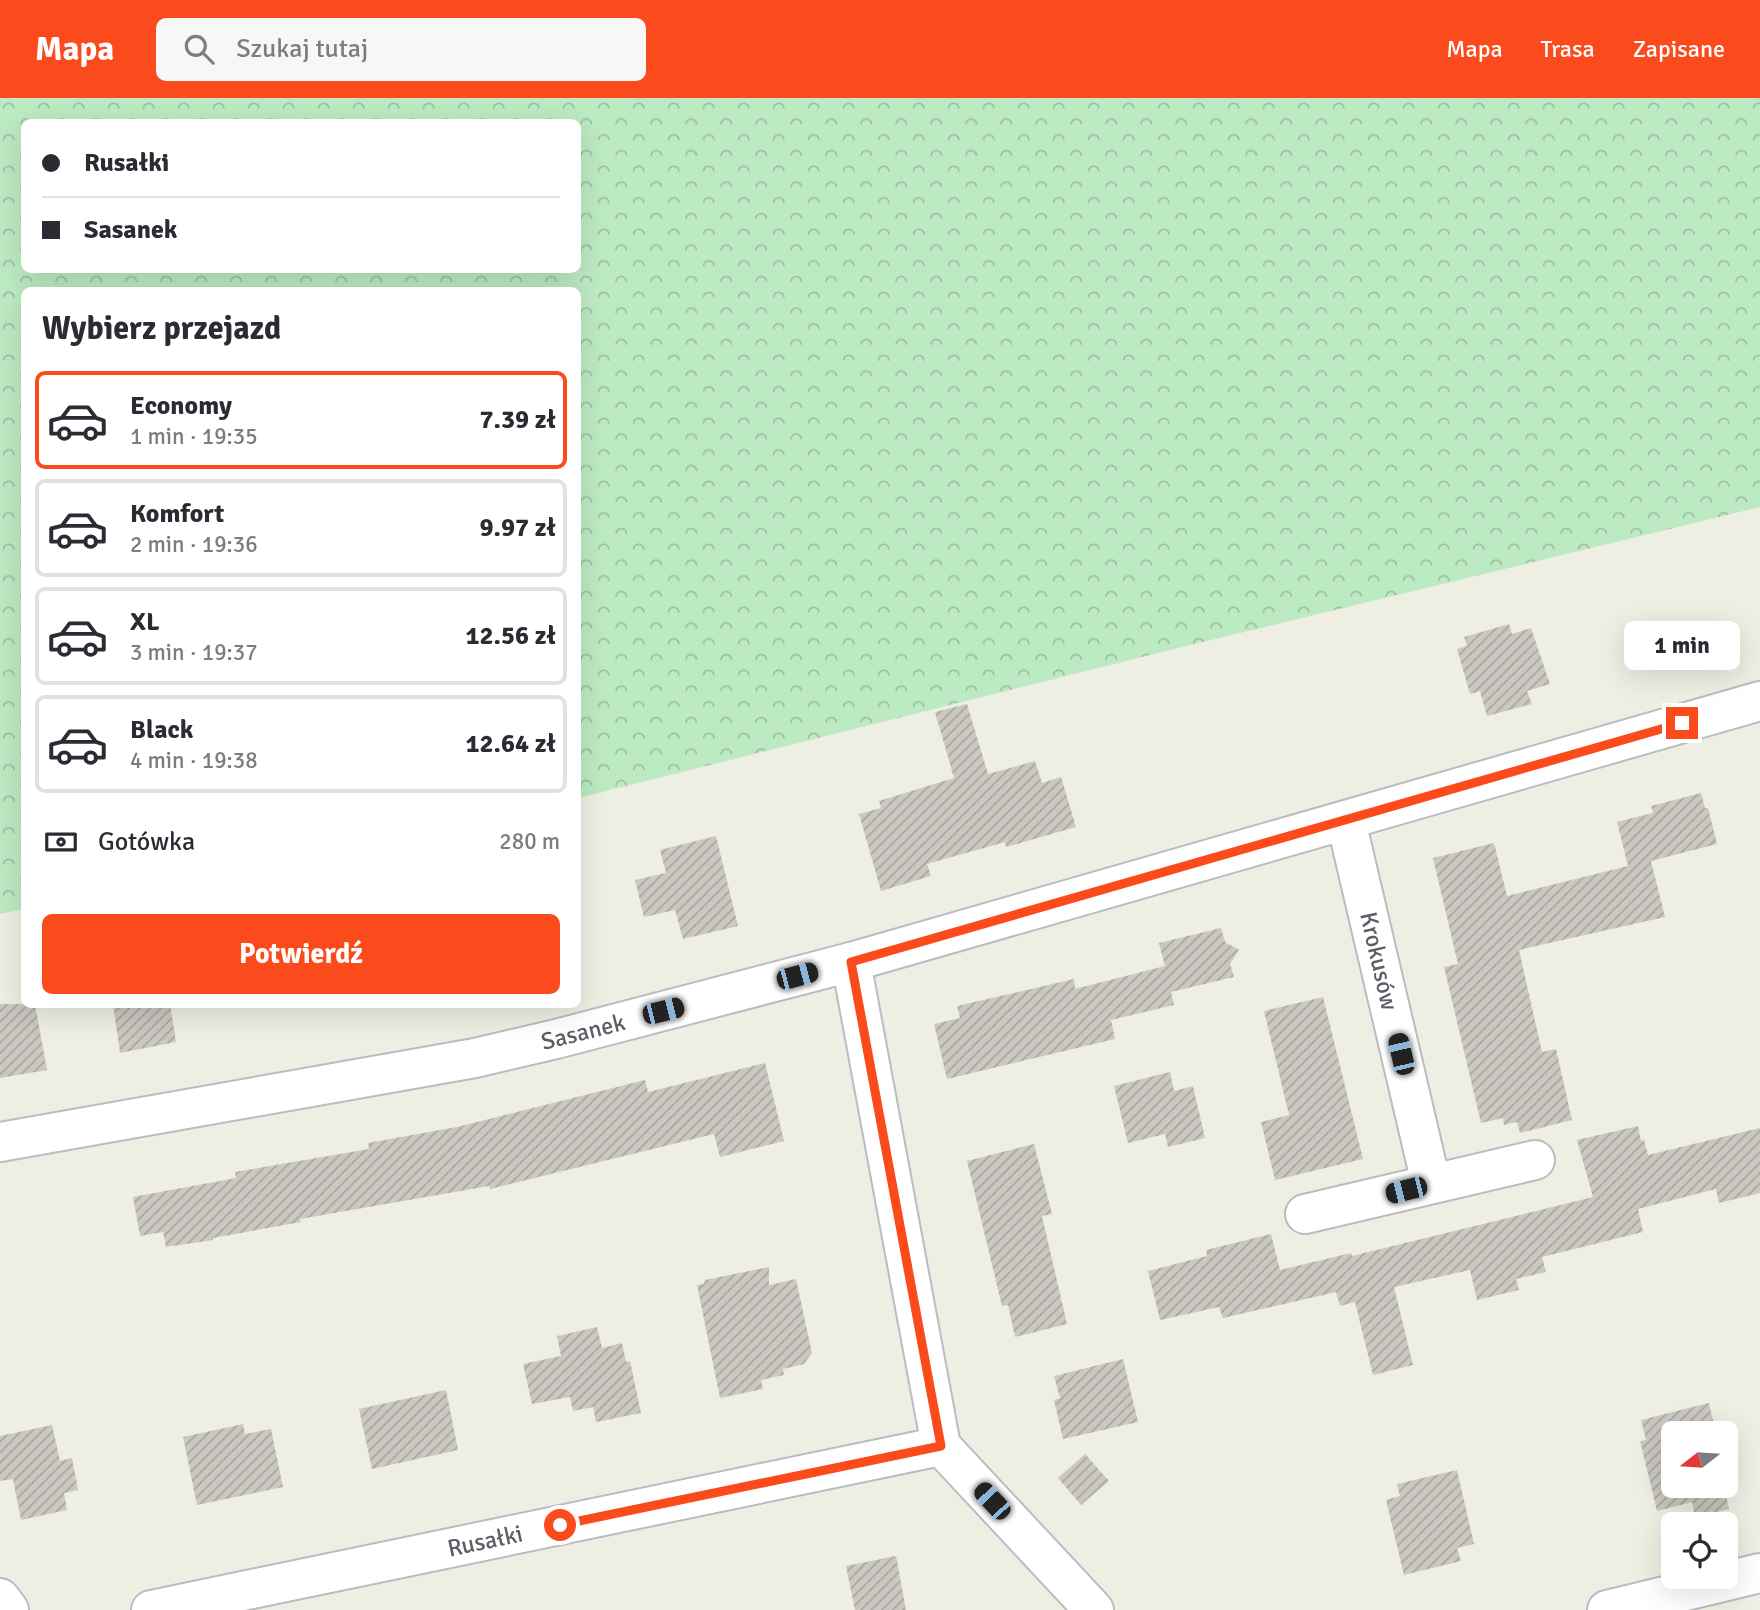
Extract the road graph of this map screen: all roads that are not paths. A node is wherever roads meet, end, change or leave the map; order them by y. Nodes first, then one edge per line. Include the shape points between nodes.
1 (1760, 701) edge
2 (1346, 821) junction
3 (851, 962) junction
4 (0, 1142) edge
5 (1535, 1160) dead end
6 (1431, 1183) junction
7 (1305, 1214) dead end
8 (941, 1446) junction
9 (1760, 1573) edge
10 (0, 1598) edge
11 (9, 1610) edge
12 (151, 1610) edge
13 (1094, 1610) edge
14 (1607, 1610) edge

1 - 2 street, Sasanek
2 - 3 street, Sasanek
2 - 6 street, Krokusów
3 - 4 street, Sasanek via 475,1058
3 - 8 street
5 - 6 street
6 - 7 street
8 - 12 street, Rusałki
8 - 13 street
9 - 14 street
10 - 11 street

